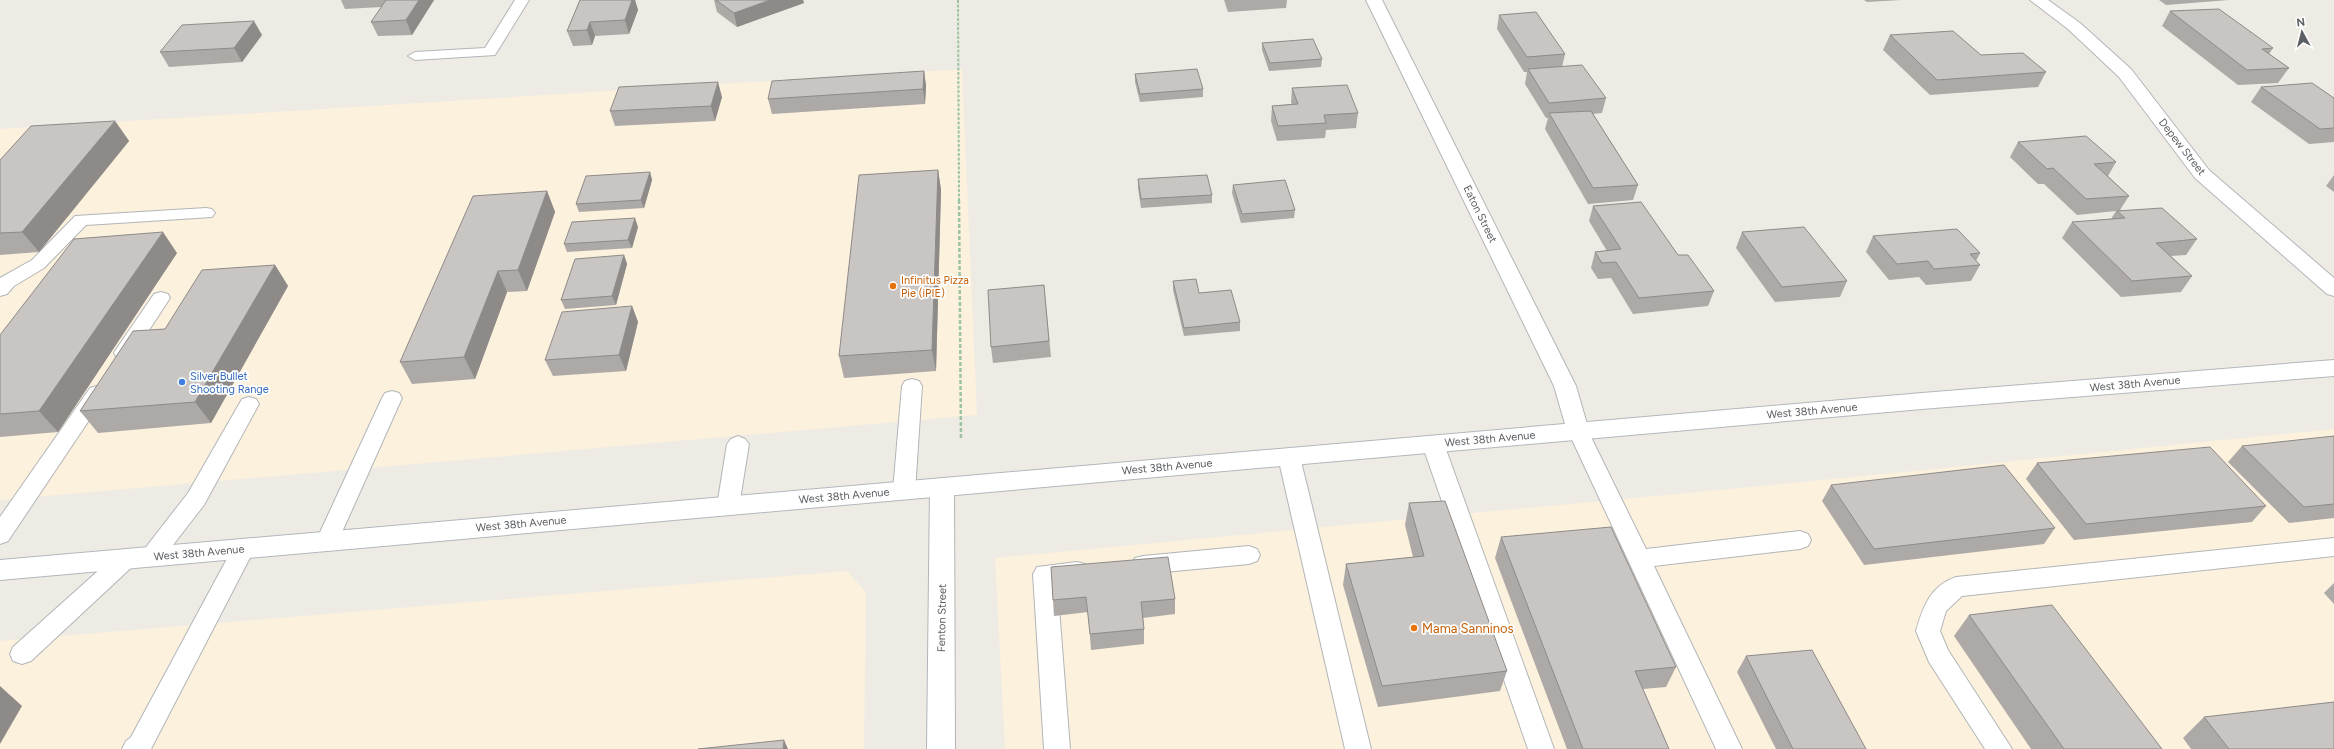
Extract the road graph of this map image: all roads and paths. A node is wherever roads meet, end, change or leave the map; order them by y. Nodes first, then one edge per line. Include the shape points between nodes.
1 (522, 0) edge
2 (958, 0) edge
3 (1374, 0) edge
4 (2038, 0) edge
5 (416, 56) dead end
6 (206, 213) dead end
7 (2334, 289) edge
8 (0, 290) edge
9 (161, 298) dead end
10 (2334, 368) edge
11 (912, 386) dead end
12 (392, 398) dead end
13 (248, 404) dead end
14 (1578, 431) junction
15 (961, 439) dead end
16 (738, 444) dead end
17 (1433, 444) junction
18 (1289, 457) junction
19 (942, 487) junction
20 (904, 491) junction
21 (728, 506) junction
22 (0, 535) edge
23 (1800, 540) dead end
24 (327, 542) junction
25 (2334, 547) edge
26 (244, 548) junction
27 (1249, 555) dead end
28 (151, 557) junction
29 (126, 559) junction
30 (1639, 559) junction
31 (1124, 567) edge
32 (1100, 569) edge
33 (0, 570) edge
34 (22, 654) dead end
35 (135, 749) edge
36 (941, 749) edge
37 (1057, 749) edge
38 (1358, 749) edge
39 (1541, 749) edge
40 (1729, 749) edge
41 (1999, 749) edge

1 - 5 lane via 490,52
2 - 15 path
3 - 14 main road, Eaton Street via 1565,386
4 - 7 main road, Depew Street via 2074,26 2125,73 2202,174
6 - 8 lane via 81,220 38,264 7,282
9 - 22 lane
10 - 14 main road, West 38th Avenue
11 - 20 lane
12 - 24 lane
13 - 28 lane via 196,499
14 - 17 main road, West 38th Avenue
14 - 30 lane
16 - 21 lane
17 - 18 main road, West 38th Avenue
17 - 39 lane
18 - 19 main road, West 38th Avenue
18 - 38 lane
19 - 20 main road, West 38th Avenue
19 - 36 main road, Fenton Street
20 - 21 main road, West 38th Avenue
21 - 24 main road, West 38th Avenue
23 - 30 lane
24 - 26 main road, West 38th Avenue
25 - 41 lane via 1956,587 1935,606 1928,631 1938,655
26 - 28 main road, West 38th Avenue
26 - 35 lane via 140,745
27 - 31 lane
28 - 29 main road, West 38th Avenue
29 - 33 main road, West 38th Avenue
29 - 34 lane
30 - 40 lane
32 - 37 lane via 1046,574

